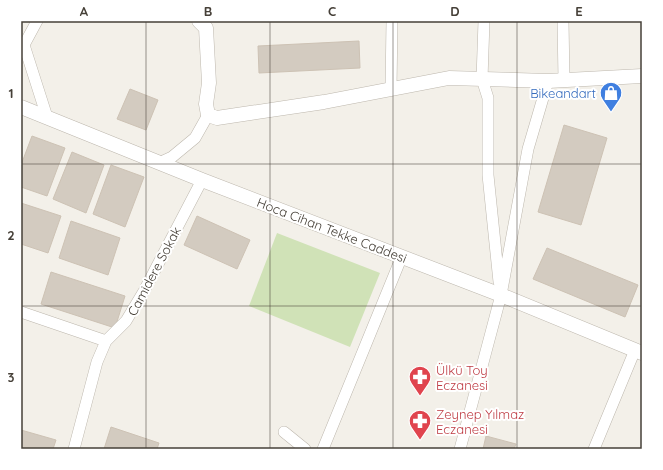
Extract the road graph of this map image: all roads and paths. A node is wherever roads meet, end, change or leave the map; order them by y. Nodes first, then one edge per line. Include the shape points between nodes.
1 (37, 21) edge
2 (199, 21) edge
3 (392, 21) edge
4 (484, 21) edge
5 (563, 21) edge
6 (24, 45) junction
7 (21, 58) edge
8 (642, 76) edge
9 (482, 79) junction
10 (564, 80) junction
11 (548, 81) junction
12 (391, 89) junction
13 (21, 107) edge
14 (208, 115) junction
15 (46, 117) junction
16 (159, 163) junction
17 (202, 180) junction
18 (402, 256) junction
19 (501, 295) junction
20 (21, 312) edge
21 (106, 341) junction
22 (638, 351) edge
23 (284, 432) dead end
24 (74, 449) edge
25 (305, 449) edge
26 (323, 449) edge
27 (460, 449) edge
28 (594, 449) edge

1 - 6 street
2 - 14 street via 206,28
3 - 12 street
4 - 9 street
5 - 10 street
6 - 7 street
6 - 15 street
8 - 10 street
9 - 11 street
9 - 12 street via 449,78
9 - 19 street via 488,98 488,175
10 - 11 street
11 - 19 street via 528,150
12 - 14 street via 217,118
13 - 15 street, Hoca Cihan Tekke Caddesi
14 - 16 street via 195,138 172,157
15 - 16 street, Hoca Cihan Tekke Caddesi
16 - 17 street, Hoca Cihan Tekke Caddesi
17 - 18 street, Hoca Cihan Tekke Caddesi
17 - 21 street, Camidere Sokak via 130,315
18 - 19 street, Hoca Cihan Tekke Caddesi
18 - 26 street
19 - 22 street, Hoca Cihan Tekke Caddesi
19 - 27 street
20 - 21 street
21 - 24 street, Camidere Sokak via 97,362
22 - 28 street
23 - 25 street

